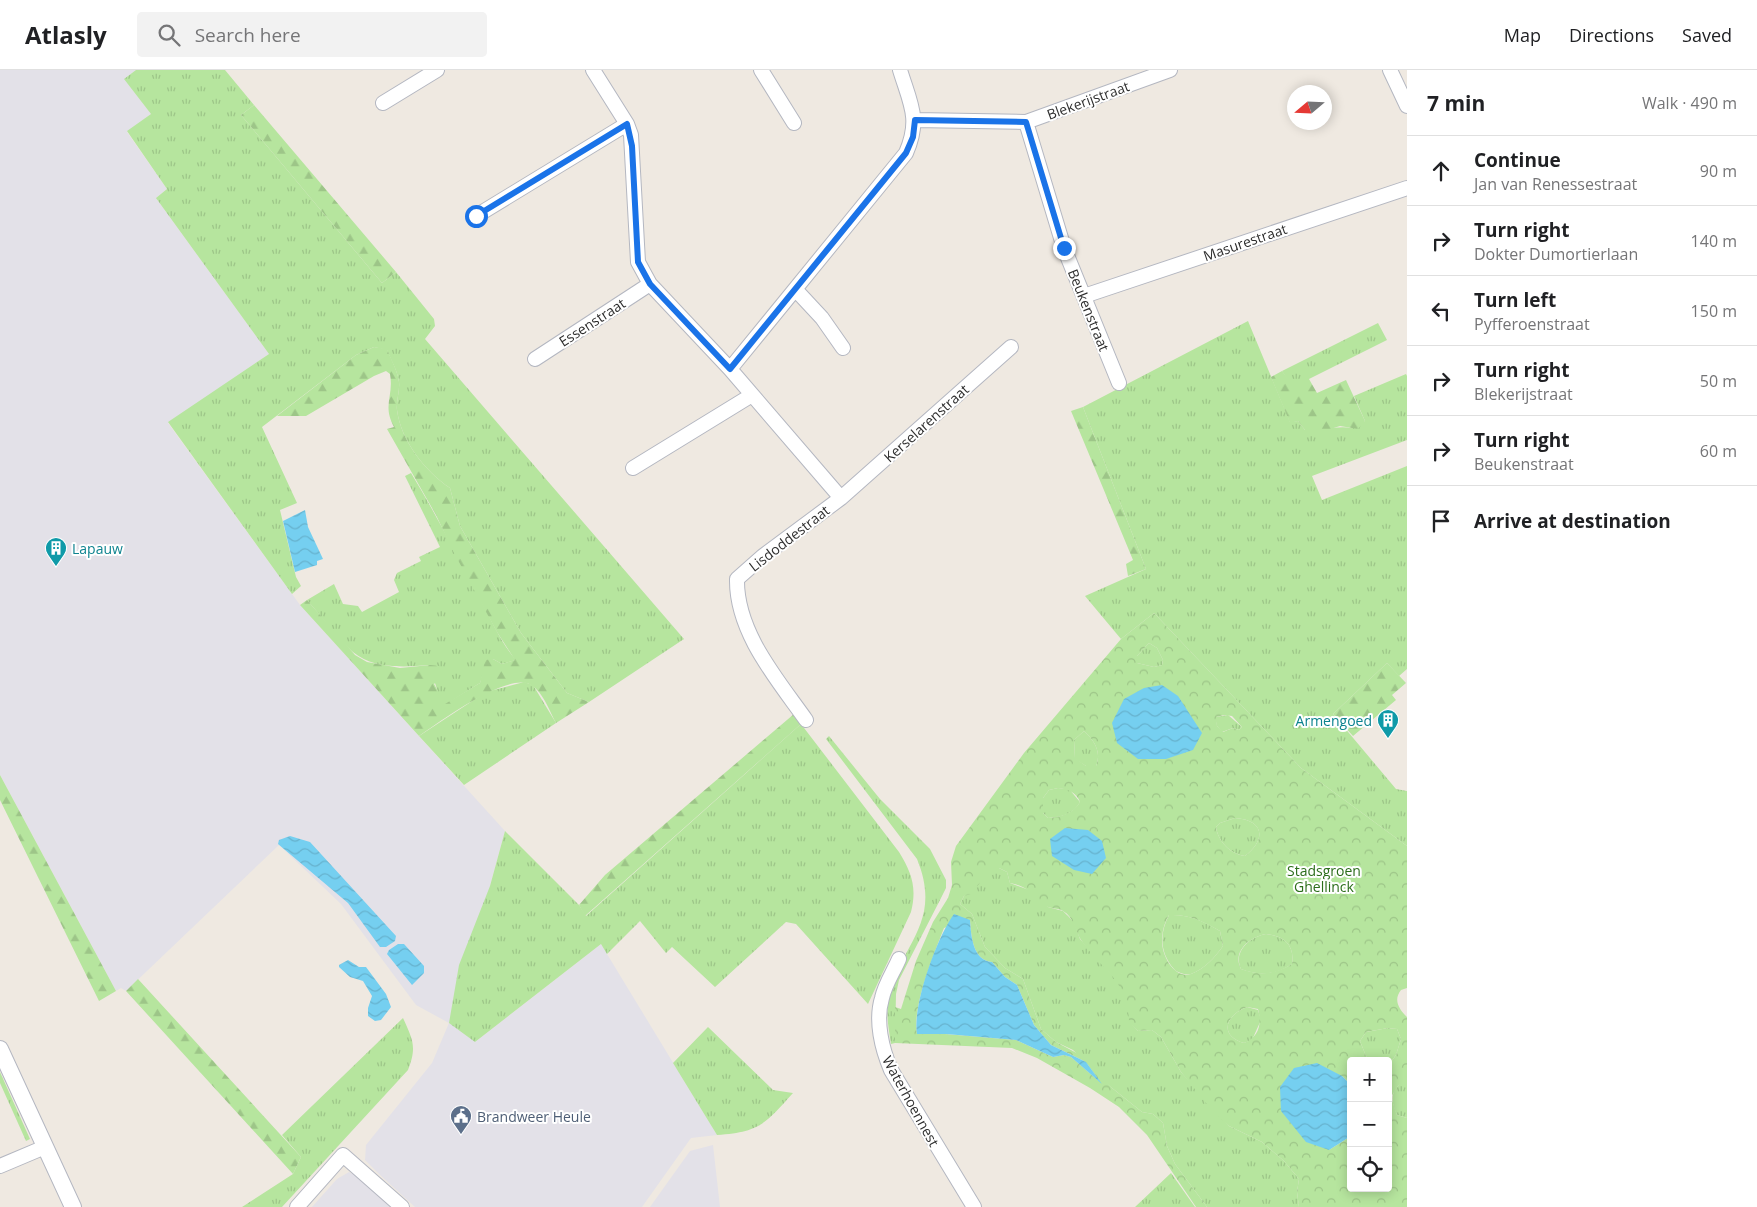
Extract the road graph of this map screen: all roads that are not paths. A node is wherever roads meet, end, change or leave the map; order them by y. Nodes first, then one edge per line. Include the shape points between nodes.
1 (438, 70) edge
2 (593, 70) edge
3 (761, 70) edge
4 (900, 70) edge
5 (1170, 70) edge
6 (1390, 70) edge
7 (383, 103) dead end
8 (1407, 106) edge
9 (915, 120) junction
10 (1026, 122) junction
11 (794, 123) dead end
12 (627, 124) junction
13 (1407, 188) edge
14 (476, 216) dead end
15 (650, 284) junction
16 (795, 289) junction
17 (1084, 296) junction
18 (1011, 347) dead end
19 (843, 348) dead end
20 (535, 359) dead end
21 (730, 369) junction
22 (1119, 383) dead end
23 (752, 394) junction
24 (634, 468) dead end
25 (841, 498) junction
26 (806, 720) dead end
27 (900, 959) dead end
28 (0, 1049) edge
29 (44, 1147) junction
30 (0, 1166) edge
31 (73, 1207) edge
32 (297, 1207) edge
33 (402, 1207) edge
34 (974, 1207) edge

1 - 7 street
2 - 12 street
3 - 11 street
4 - 9 street
5 - 10 street, Blekerijstraat
6 - 8 street
9 - 10 street, Blekerijstraat
9 - 16 street via 913,137 906,153
10 - 17 street, Beukenstraat via 1064,248
12 - 14 street
12 - 15 street via 632,146 638,262
13 - 17 street, Masurestraat
15 - 20 street, Essenstraat
15 - 21 street
16 - 19 street via 822,318
16 - 21 street
17 - 22 street, Beukenstraat
18 - 25 street, Kerselarenstraat
21 - 23 street
23 - 24 street
23 - 25 street
25 - 26 street, Lisdoddestraat via 737,579 737,595 744,618 762,658
27 - 34 street, Waterhoennest via 882,998 883,1052
28 - 29 street
29 - 30 street
29 - 31 street
32 - 33 street via 343,1155

